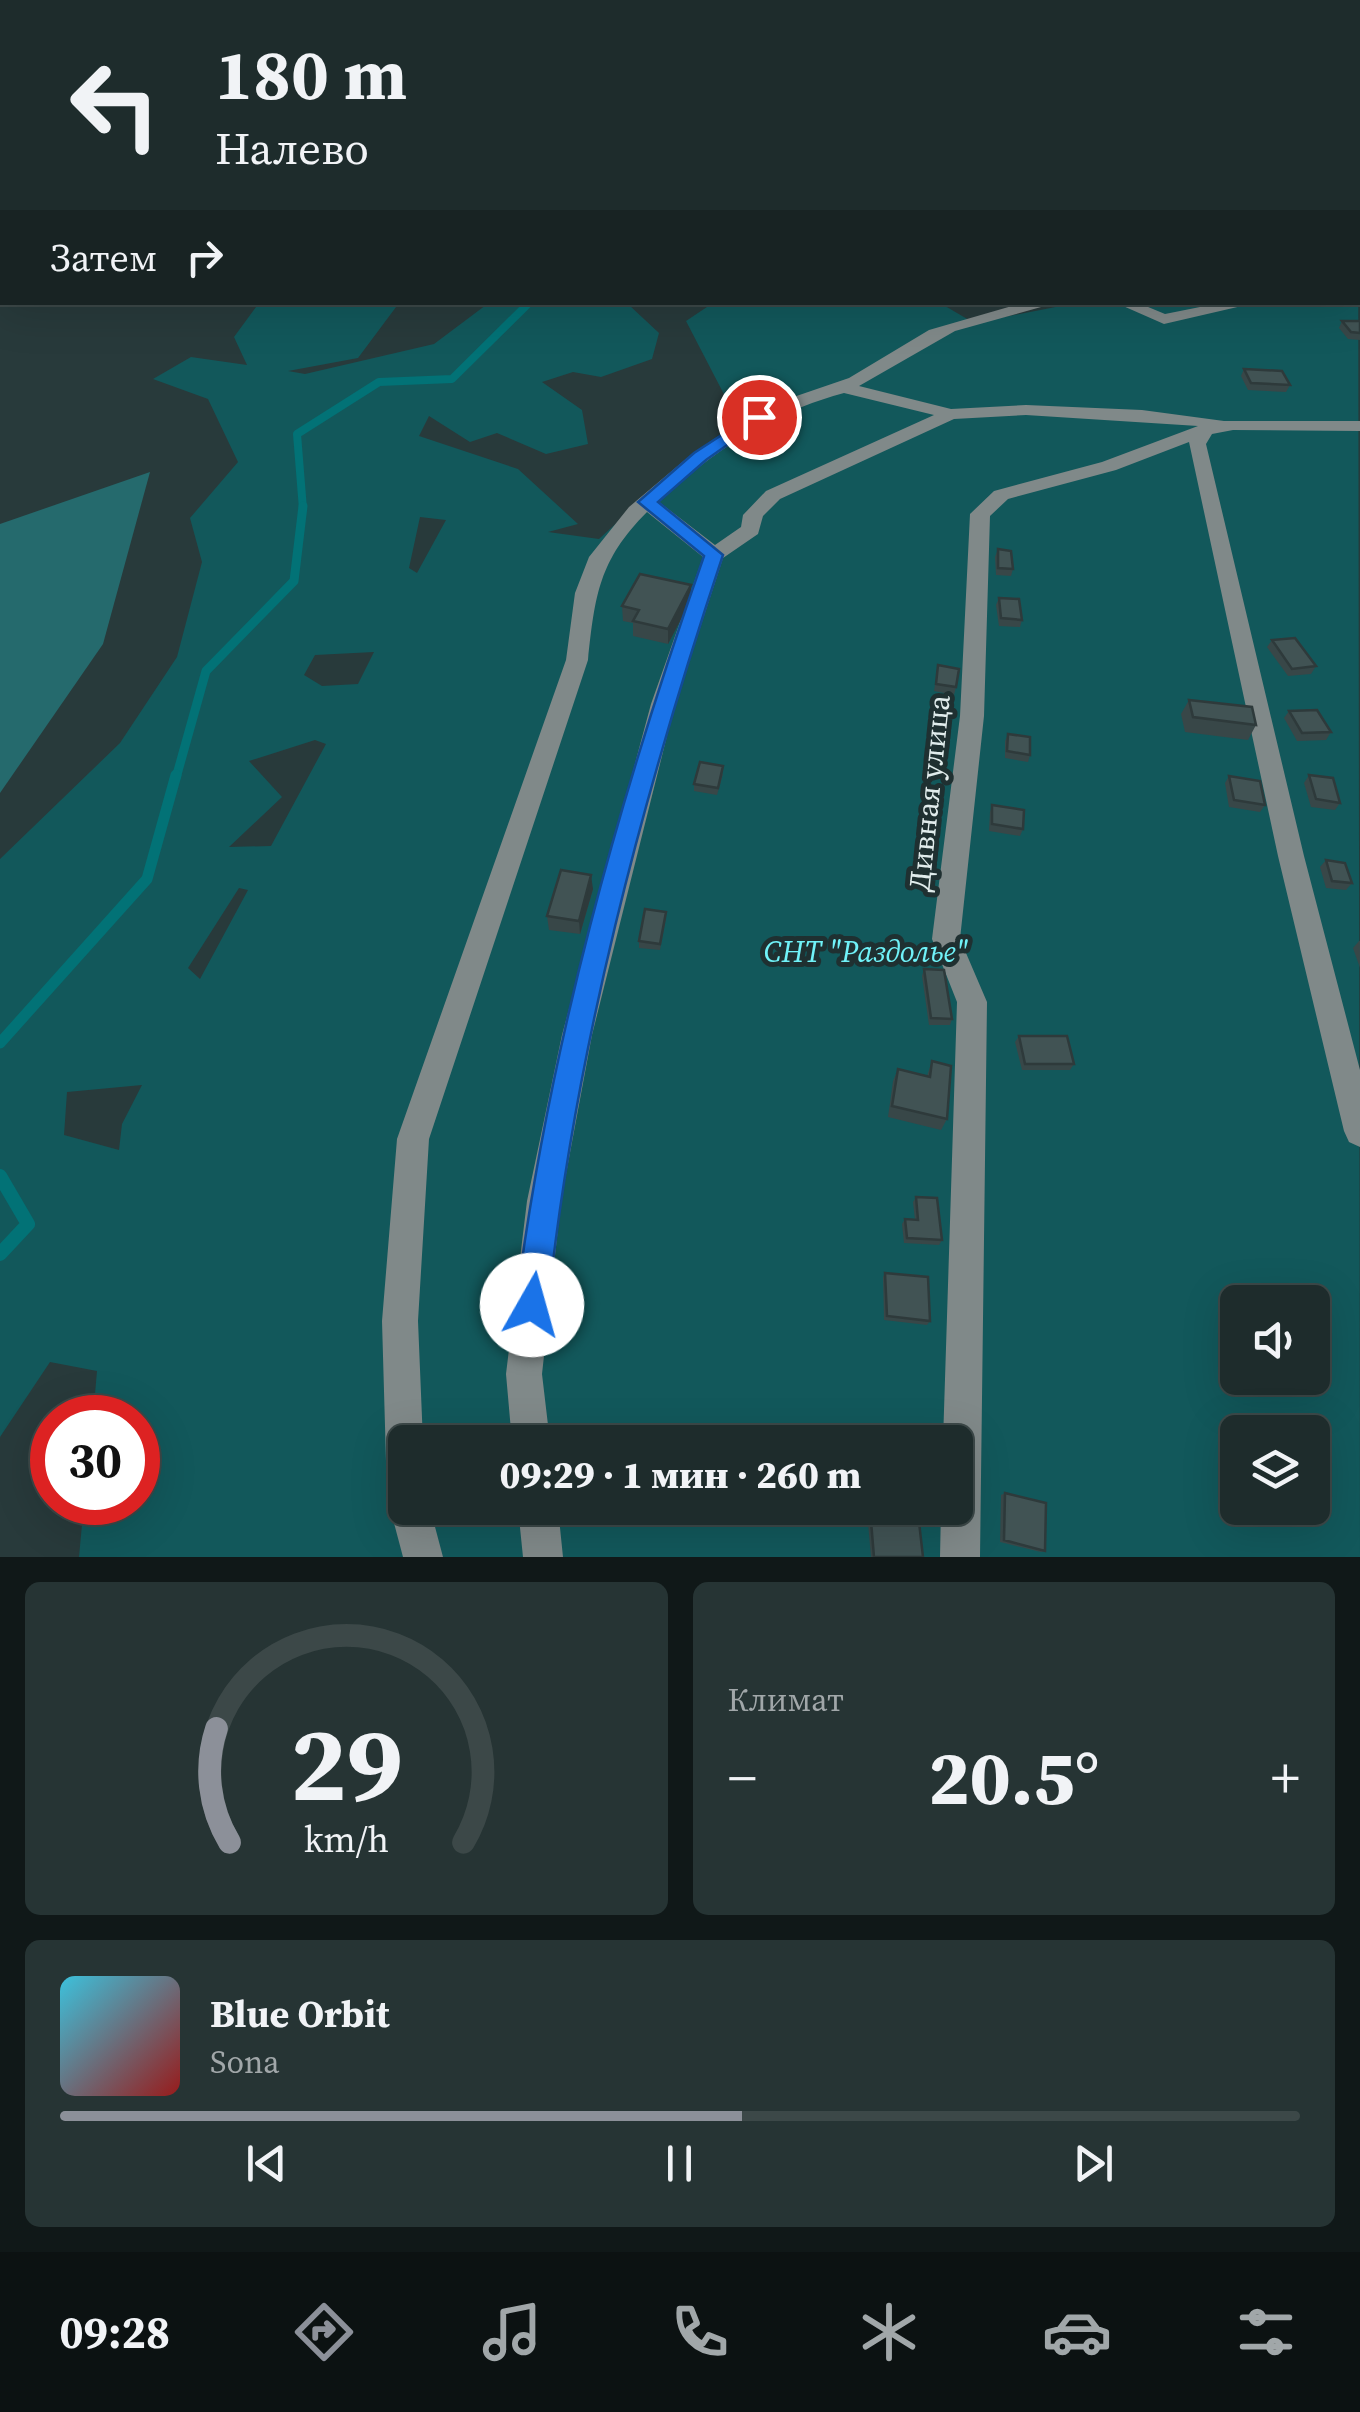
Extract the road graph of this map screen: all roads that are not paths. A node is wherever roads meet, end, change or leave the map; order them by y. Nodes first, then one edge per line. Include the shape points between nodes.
1 (1038, 305) edge
2 (1127, 305) edge
3 (1237, 305) edge
4 (842, 388) junction
5 (951, 414) junction
6 (1234, 425) junction
7 (1360, 426) edge
8 (1205, 430) junction
9 (647, 502) junction
10 (714, 555) junction
11 (1360, 1130) edge
12 (404, 1425) edge
13 (529, 1425) edge
14 (415, 1525) edge
15 (540, 1525) edge
16 (423, 1557) edge
17 (543, 1557) edge
18 (960, 1557) edge

1 - 4 street via 933,334
2 - 3 street via 1164,320
4 - 5 street
4 - 9 street via 759,417
5 - 6 street via 1026,410
5 - 10 street via 772,494 750,530
6 - 7 street
6 - 8 street, Дивная улица
8 - 11 street via 1198,444
8 - 18 street, Дивная улица via 1109,466 1001,495 980,514 972,716 946,939 972,1002
9 - 10 street
9 - 12 street via 598,557 577,660 413,1139 400,1321
10 - 13 street via 663,704 577,1035 544,1200 524,1374
14 - 16 street
15 - 17 street

